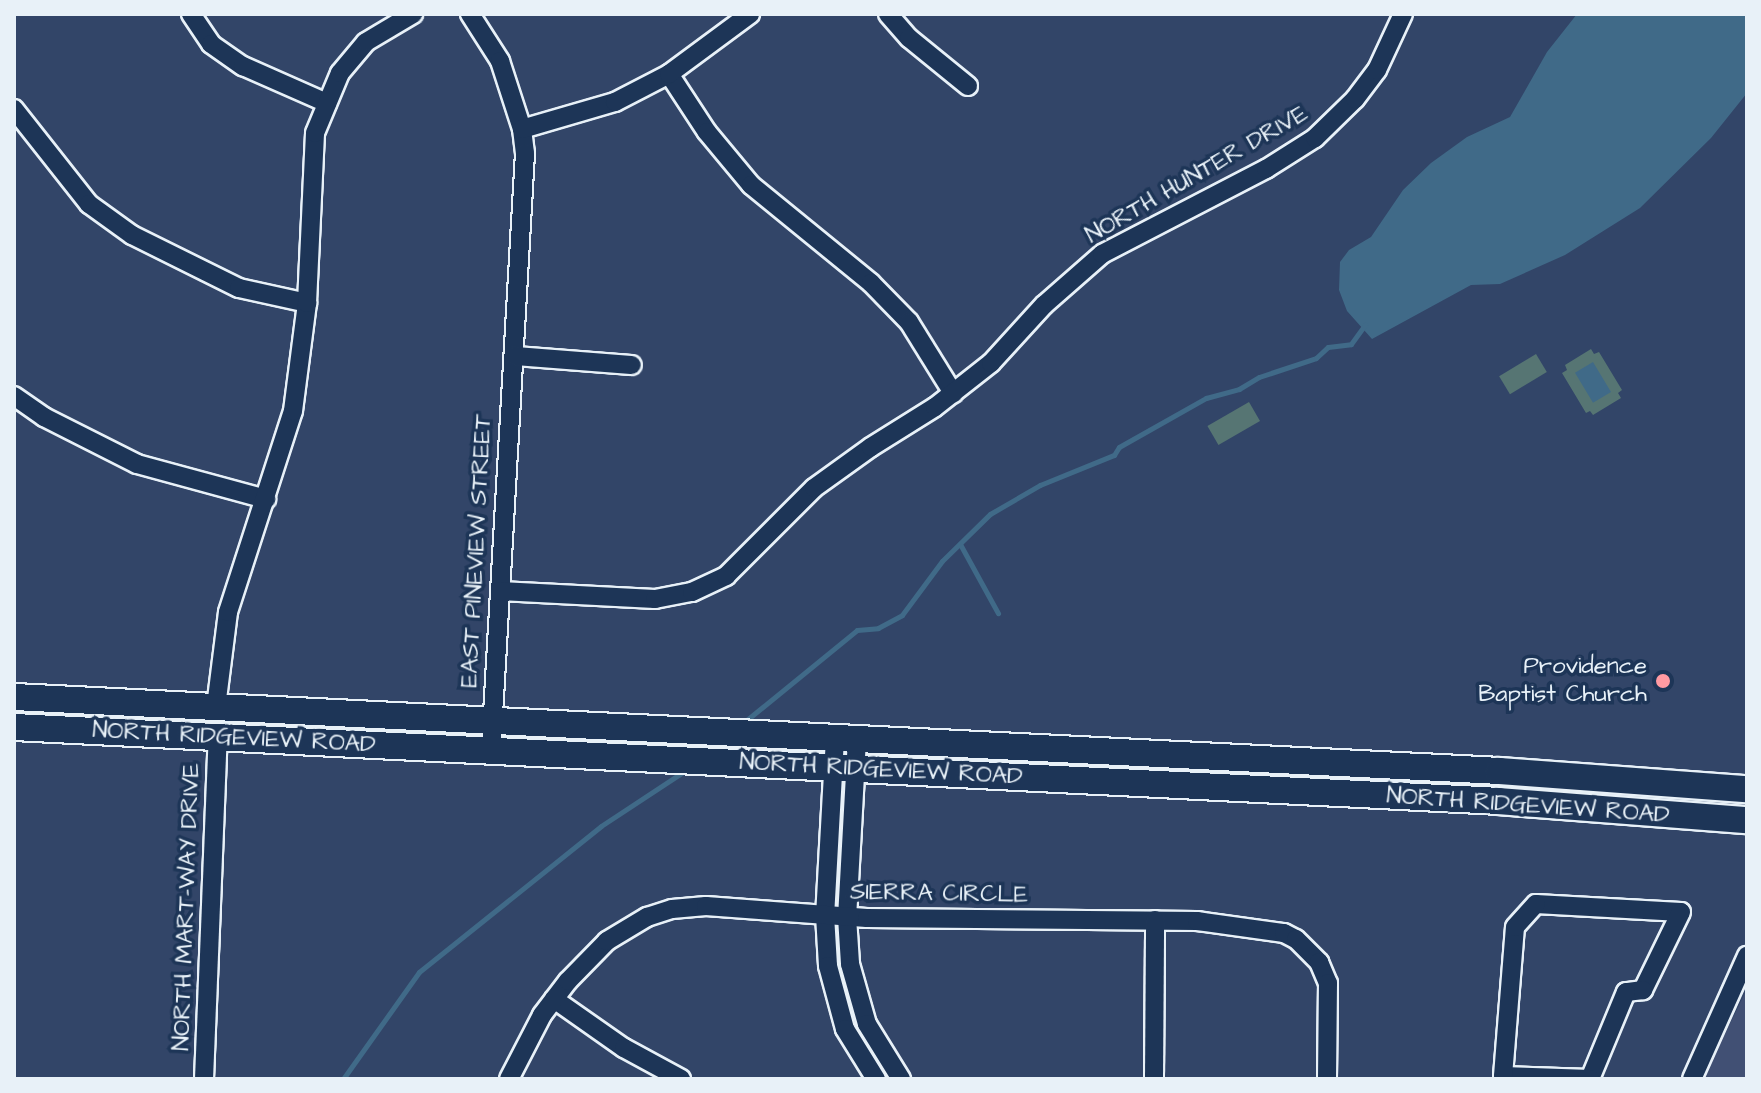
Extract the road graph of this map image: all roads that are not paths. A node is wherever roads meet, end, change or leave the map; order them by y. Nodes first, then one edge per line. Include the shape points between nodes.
1 (191, 14) edge
2 (413, 14) edge
3 (470, 14) edge
4 (750, 14) edge
5 (888, 14) edge
6 (1403, 14) edge
7 (669, 74) junction
8 (968, 86) dead end
9 (327, 103) junction
10 (14, 109) edge
11 (522, 129) junction
12 (307, 303) junction
13 (515, 356) junction
14 (632, 365) dead end
15 (953, 393) junction
16 (14, 396) edge
17 (266, 499) junction
18 (500, 591) junction
19 (14, 697) edge
20 (216, 707) junction
21 (492, 721) junction
22 (14, 727) edge
23 (218, 737) junction
24 (846, 738) junction
25 (491, 750) junction
26 (844, 768) junction
27 (1747, 789) edge
28 (1747, 820) edge
29 (825, 915) junction
30 (847, 917) junction
31 (1155, 920) junction
32 (1747, 956) edge
33 (554, 999) junction
34 (204, 1079) edge
35 (509, 1079) edge
36 (681, 1079) edge
37 (876, 1079) edge
38 (901, 1079) edge
39 (1154, 1079) edge
40 (1327, 1079) edge
41 (1590, 1079) edge
42 (1692, 1079) edge

1 - 9 street via 211,44 243,66
2 - 9 street via 366,42 340,73
3 - 11 street, EAST PINEVIEW STREET via 500,61
4 - 7 street
5 - 8 street
6 - 15 street, NORTH HUNTER DRIVE via 1377,70 1324,130 1266,169 1102,254
7 - 11 street via 615,102
7 - 15 street via 751,185 871,283 909,322
9 - 12 street via 315,133
10 - 12 street via 89,204 132,235 239,288
11 - 13 street, EAST PINEVIEW STREET
12 - 17 street via 293,411
13 - 14 street
13 - 18 street, EAST PINEVIEW STREET
15 - 18 street, NORTH HUNTER DRIVE via 814,488 750,555 709,585 674,597 646,599
16 - 17 street via 137,464
17 - 20 street via 228,612
18 - 21 street, EAST PINEVIEW STREET
19 - 20 main road, NORTH RIDGEVIEW ROAD
20 - 21 main road, NORTH RIDGEVIEW ROAD
21 - 24 main road, NORTH RIDGEVIEW ROAD
21 - 25 street, EAST PINEVIEW STREET
22 - 23 main road, NORTH RIDGEVIEW ROAD
23 - 25 main road, NORTH RIDGEVIEW ROAD
23 - 34 street, NORTH MART-WAY DRIVE
24 - 26 street
24 - 27 main road, NORTH RIDGEVIEW ROAD
25 - 26 main road, NORTH RIDGEVIEW ROAD
26 - 28 main road, NORTH RIDGEVIEW ROAD via 1498,801
26 - 29 street
26 - 30 street
29 - 30 street, SIERRA CIRCLE
29 - 33 street, SIERRA CIRCLE via 706,906 672,909 607,941
29 - 37 street via 838,1010 856,1051
30 - 31 street, SIERRA CIRCLE
30 - 38 street via 860,1005
31 - 39 street
31 - 40 street, SIERRA CIRCLE via 1250,926 1296,939 1319,962 1328,983
32 - 42 street
33 - 35 street, SIERRA CIRCLE
33 - 36 street via 624,1048
41 - 41 street via 1503,1076 1515,927 1536,904 1681,912 1643,990 1626,992

